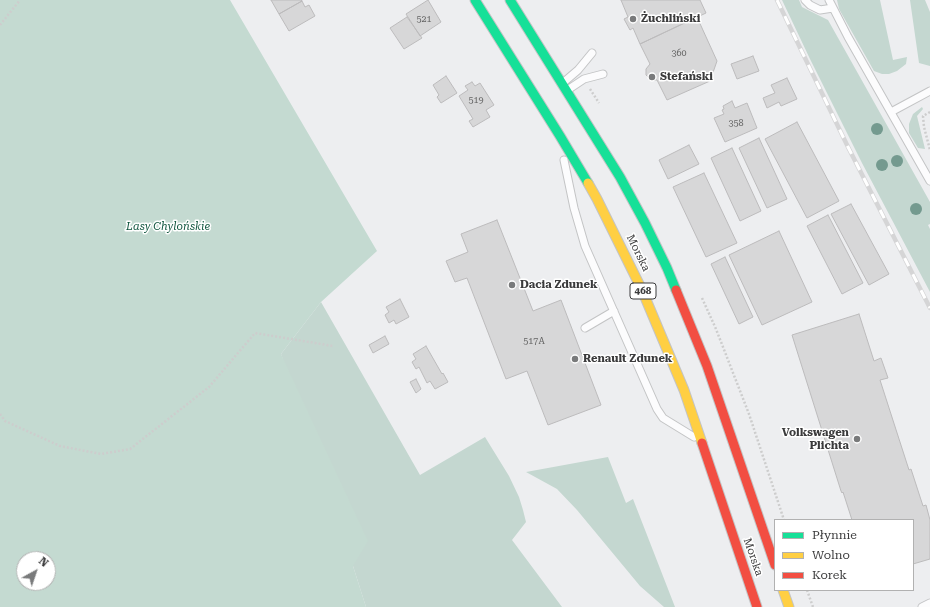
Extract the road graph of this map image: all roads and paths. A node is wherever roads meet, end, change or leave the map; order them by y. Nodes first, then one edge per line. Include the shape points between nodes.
1 (20, 0) edge
2 (475, 0) edge
3 (510, 0) edge
4 (805, 0) edge
5 (829, 0) edge
6 (833, 8) junction
7 (0, 25) edge
8 (592, 53) dead end
9 (603, 74) dead end
10 (565, 87) junction
11 (930, 91) edge
12 (891, 112) junction
13 (930, 112) edge
14 (560, 136) junction
15 (930, 150) edge
16 (930, 181) edge
17 (614, 311) junction
18 (585, 328) dead end
19 (333, 346) dead end
20 (0, 414) edge
21 (701, 441) junction
22 (774, 562) edge
23 (783, 591) edge
24 (807, 591) edge
25 (930, 603) edge
26 (757, 607) edge
27 (789, 607) edge
28 (813, 607) edge
29 (922, 607) edge

1 - 7 path
2 - 14 main road, Morska / 468
3 - 10 main road, Morska / 468
4 - 6 lane via 820,10
5 - 6 lane
6 - 12 lane
8 - 10 lane
9 - 10 lane
10 - 22 main road, Morska / 468 via 620,177 667,268 707,366
11 - 12 lane
12 - 16 lane
13 - 15 path via 924,116 924,121
14 - 17 lane via 574,208 585,246
14 - 21 main road, Morska / 468 via 597,199 642,290 684,390
17 - 18 lane
17 - 21 lane via 663,418
19 - 20 path via 255,333 209,387 130,449 101,454 60,446 6,420
21 - 26 main road, Morska / 468
23 - 27 main road
24 - 28 path
25 - 29 lane

